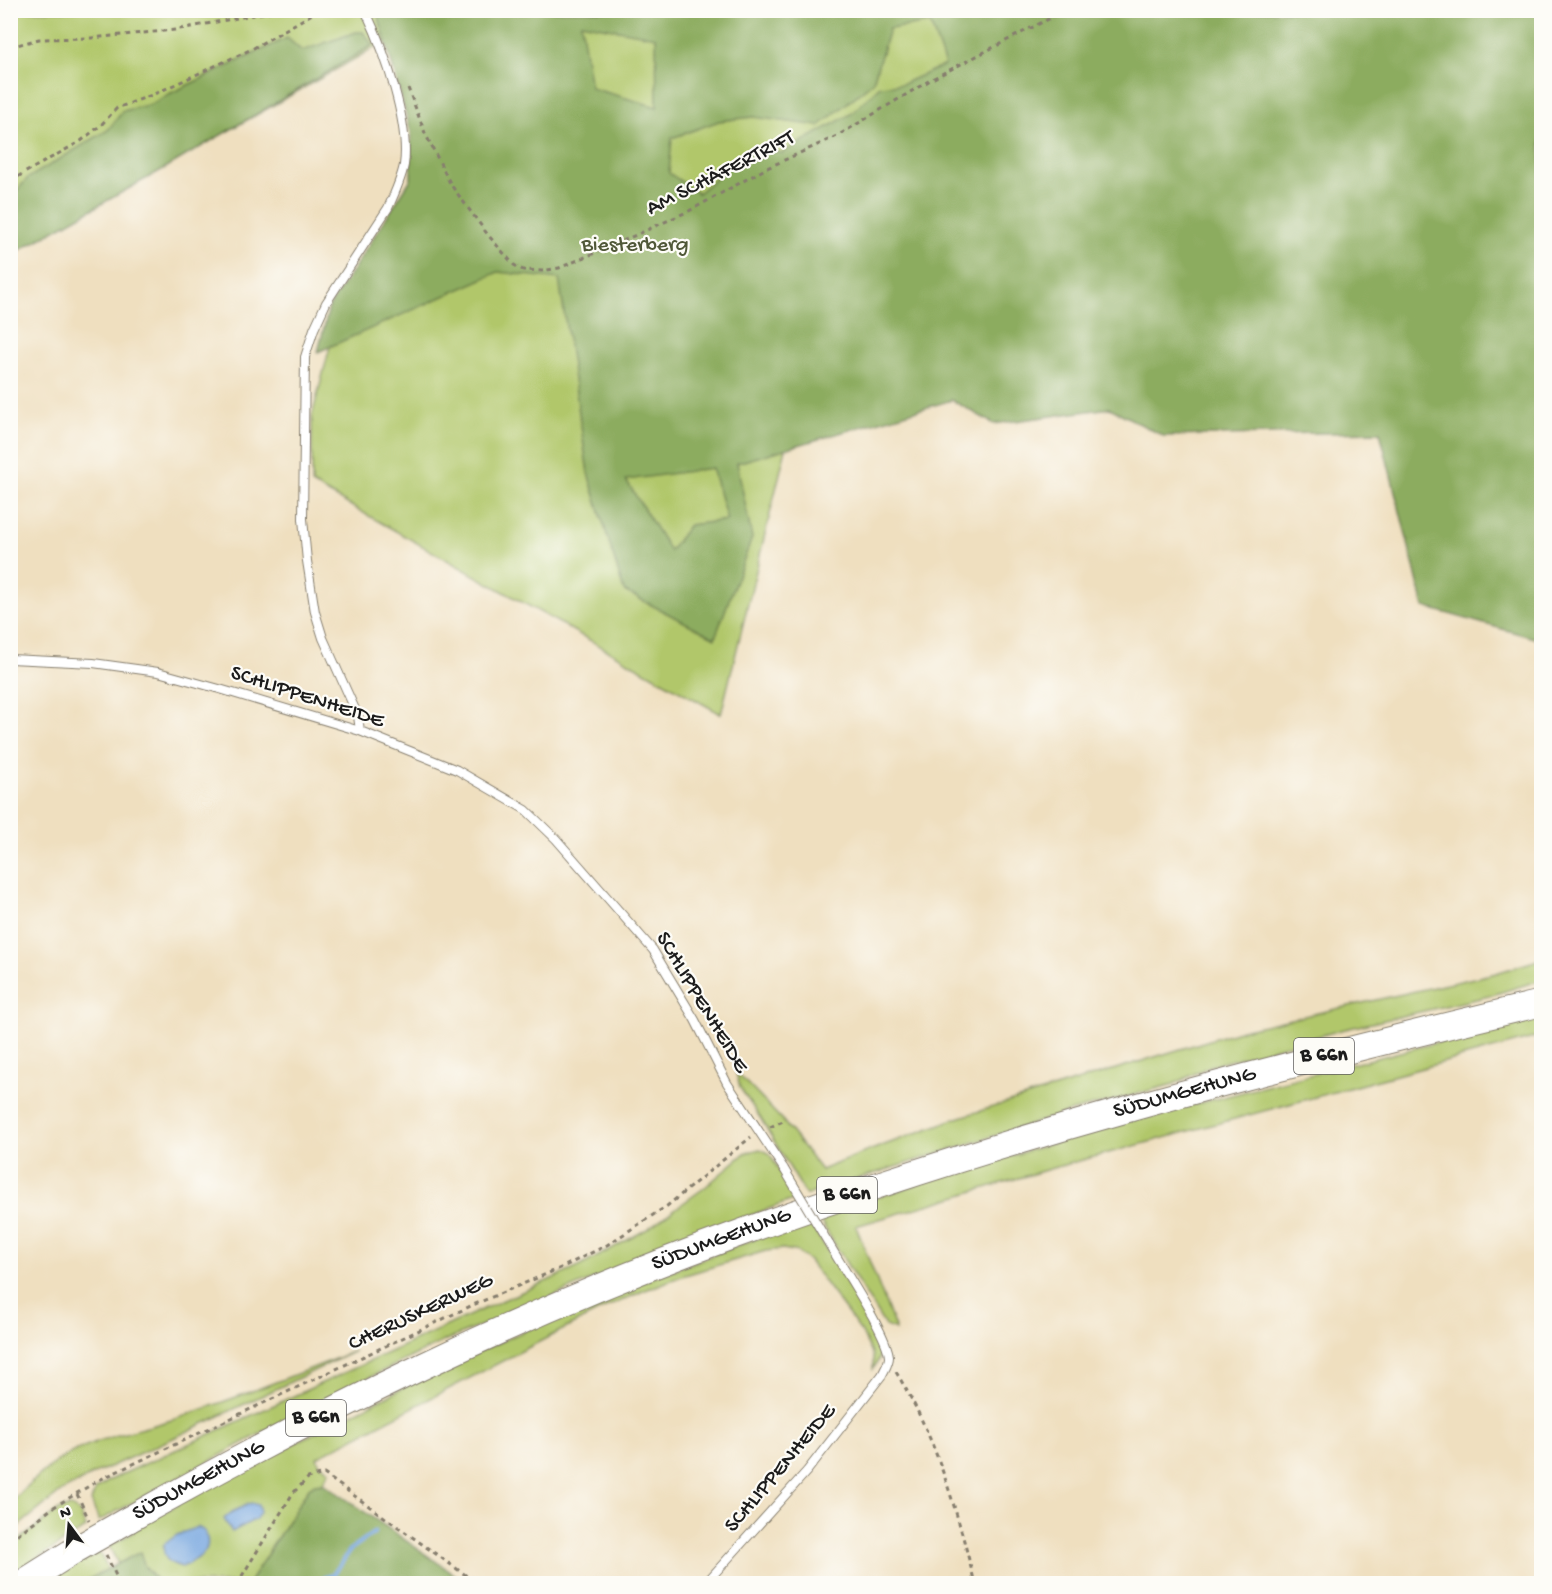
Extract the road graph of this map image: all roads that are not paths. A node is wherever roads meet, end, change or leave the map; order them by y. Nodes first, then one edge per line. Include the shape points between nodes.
1 (367, 14) dead end
2 (10, 659) edge
3 (360, 731) junction
4 (1542, 989) edge
5 (1542, 1002) edge
6 (1454, 1023) junction
7 (21, 1584) edge
8 (705, 1584) edge

1 - 3 lane via 380,41 399,108 404,165 388,208 326,303 305,357 303,519 315,612 358,716
2 - 3 lane, SCHLIPPENHEIDE via 93,663 158,672
3 - 8 lane, SCHLIPPENHEIDE, bridge via 457,770 526,810 653,950 727,1083 784,1169 887,1348 889,1360 882,1375 807,1471
4 - 6 main road, B 66n
5 - 6 main road, SÜDUMGEHUNG / B 66n
6 - 7 main road, SÜDUMGEHUNG / B 66n, bridge via 1048,1131 730,1236 509,1326 282,1435

